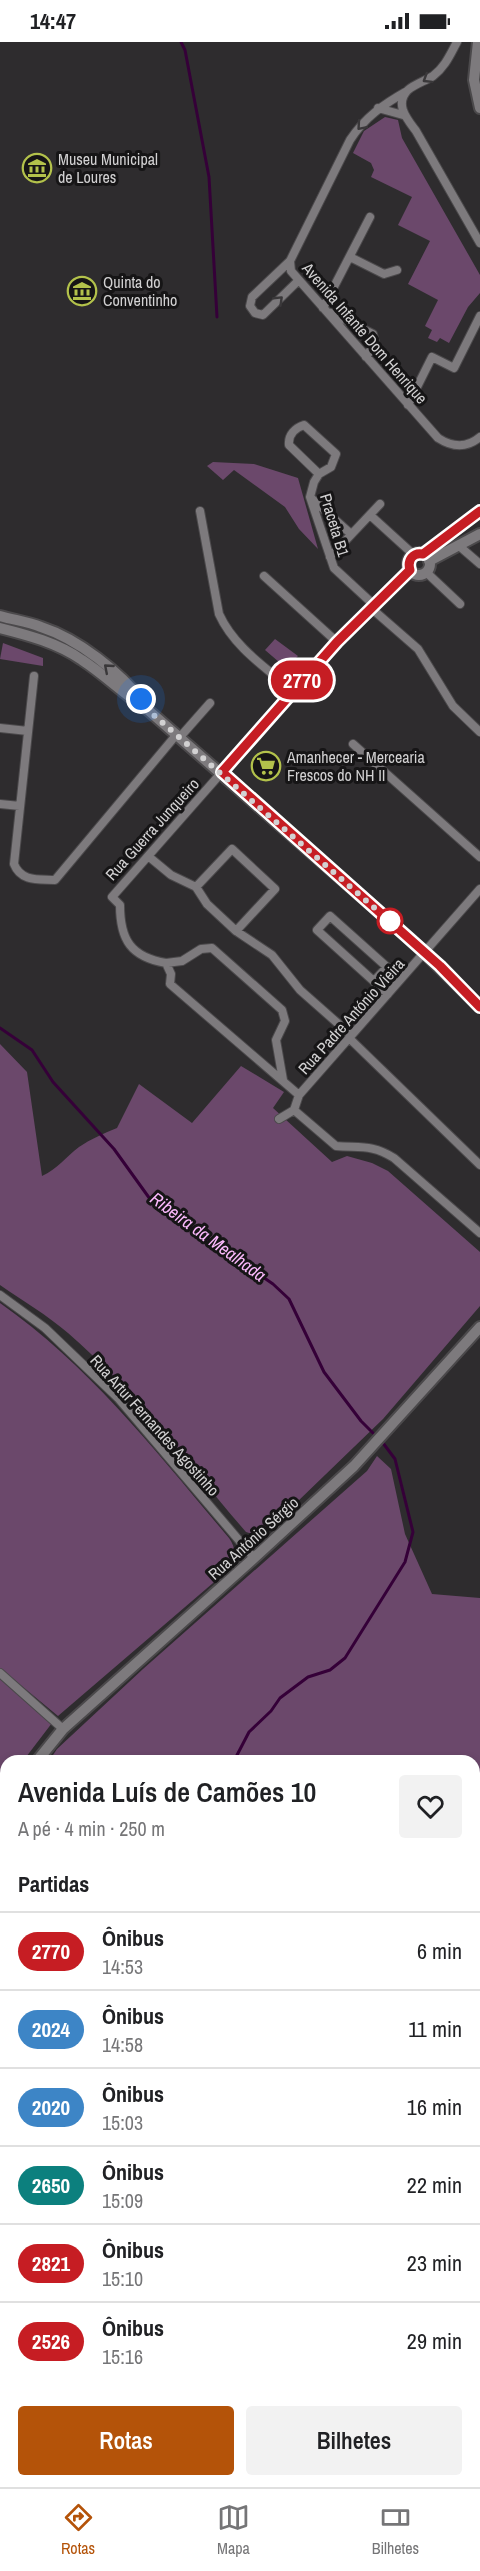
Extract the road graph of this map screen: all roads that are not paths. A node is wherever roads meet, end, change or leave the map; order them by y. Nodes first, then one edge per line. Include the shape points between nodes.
1 (457, 42) edge
2 (478, 42) edge
3 (407, 91) junction
4 (378, 108) junction
5 (480, 108) edge
6 (403, 115) junction
7 (370, 217) dead end
8 (480, 243) edge
9 (350, 257) junction
10 (291, 261) junction
11 (397, 270) dead end
12 (299, 280) junction
13 (325, 309) junction
14 (480, 316) edge
15 (366, 357) junction
16 (408, 405) junction
17 (480, 437) edge
18 (319, 474) junction
19 (310, 496) junction
20 (380, 504) dead end
21 (200, 511) dead end
22 (480, 511) edge
23 (370, 515) junction
24 (351, 534) junction
25 (479, 536) edge
26 (458, 545) junction
27 (330, 557) junction
28 (422, 557) junction
29 (480, 564) edge
30 (410, 570) junction
31 (426, 572) junction
32 (264, 576) dead end
33 (460, 604) dead end
34 (372, 607) junction
35 (0, 616) edge
36 (0, 628) edge
37 (337, 642) junction
38 (34, 676) dead end
39 (292, 690) junction
40 (210, 703) dead end
41 (148, 710) junction
42 (0, 728) edge
43 (28, 731) junction
44 (480, 732) edge
45 (178, 736) junction
46 (353, 744) dead end
47 (222, 772) junction
48 (0, 804) edge
49 (20, 806) junction
50 (148, 856) junction
51 (480, 857) edge
52 (196, 887) junction
53 (480, 889) edge
54 (236, 931) junction
55 (425, 952) junction
56 (166, 963) junction
57 (374, 981) junction
58 (388, 994) junction
59 (480, 1007) edge
60 (350, 1037) junction
61 (282, 1080) junction
62 (298, 1095) junction
63 (294, 1110) junction
64 (279, 1119) dead end
65 (480, 1165) edge
66 (480, 1232) edge
67 (0, 1295) edge
68 (480, 1327) edge
69 (255, 1558) junction
70 (0, 1673) edge
71 (63, 1729) junction
72 (42, 1755) edge

1 -> 3 street, Avenida Infante Dom Henrique via 445,65
2 - 5 street via 474,80
3 - 4 street, Avenida Infante Dom Henrique
3 - 6 street
4 - 6 street
4 -> 10 street, Avenida Infante Dom Henrique via 350,140
6 - 8 street
7 - 9 street
9 - 11 street via 384,274
9 - 13 street
10 - 12 street, Avenida Infante Dom Henrique via 291,271
10 -> 12 street via 252,297 250,306 263,315
12 - 13 street, Avenida Infante Dom Henrique
13 - 15 street, Avenida Infante Dom Henrique
13 - 15 street via 373,334 375,343
14 - 16 street via 454,368 432,357
15 - 16 street, Avenida Infante Dom Henrique
16 - 17 street, Avenida Infante Dom Henrique via 446,443 466,446
18 - 18 street, Praceta B1 via 331,467 336,454 309,428 298,427 290,436 289,445
18 - 19 street, Praceta B1
19 - 24 street
19 - 27 street, Praceta B1
20 - 23 street
21 - 39 street via 219,614 226,629
22 - 28 street
23 - 24 street
23 - 28 street
24 - 27 street
25 - 26 street
26 - 28 street
26 - 29 street
27 - 34 street, Praceta B1 via 334,568
28 - 30 street via 409,560
28 - 31 street via 429,567
30 - 31 street via 419,575
30 - 34 street, Rua Guerra Junqueiro
31 - 33 street
32 - 37 street
34 - 37 street, Rua Guerra Junqueiro
34 - 44 street, Praceta B1 via 418,649 453,706
41 -> 35 street via 133,689 88,651 43,627
36 - 41 street via 31,635 80,659
37 - 39 street, Rua Guerra Junqueiro
38 - 43 street
39 - 47 street, Rua Guerra Junqueiro
40 - 45 street
41 - 45 street
42 - 43 street
43 - 49 street
45 - 47 street
45 - 49 street via 56,880 26,878 18,873 14,864
46 - 51 street
47 - 50 street, Rua Guerra Junqueiro
47 - 55 street
48 - 49 street
50 - 52 street via 171,875
50 - 56 street, Rua Guerra Junqueiro via 112,897 120,905 123,935 133,950
52 - 54 street via 207,904
52 - 54 street via 232,849 275,890
53 - 55 street, Rua Padre António Vieira
54 - 60 street via 273,955 300,990
55 - 58 street, Rua Padre António Vieira
55 - 59 street
56 - 61 street via 170,984
56 - 61 street via 182,961 201,949 212,948 282,1010 285,1021 276,1040
57 - 57 street via 387,968 330,916 318,930
57 - 58 street
58 - 60 street, Rua Padre António Vieira
60 - 62 street, Rua Padre António Vieira
60 - 65 street
61 - 62 street
62 - 63 street, Rua Padre António Vieira
63 - 64 street
63 - 66 street via 336,1146 364,1145 382,1150
67 - 69 street, Rua Artur Fernandes Agostinho via 52,1335 118,1398
68 - 69 street, Rua António Sérgio via 354,1466
69 - 71 street, Rua António Sérgio
70 - 71 street
71 - 72 street, Rua António Sérgio

